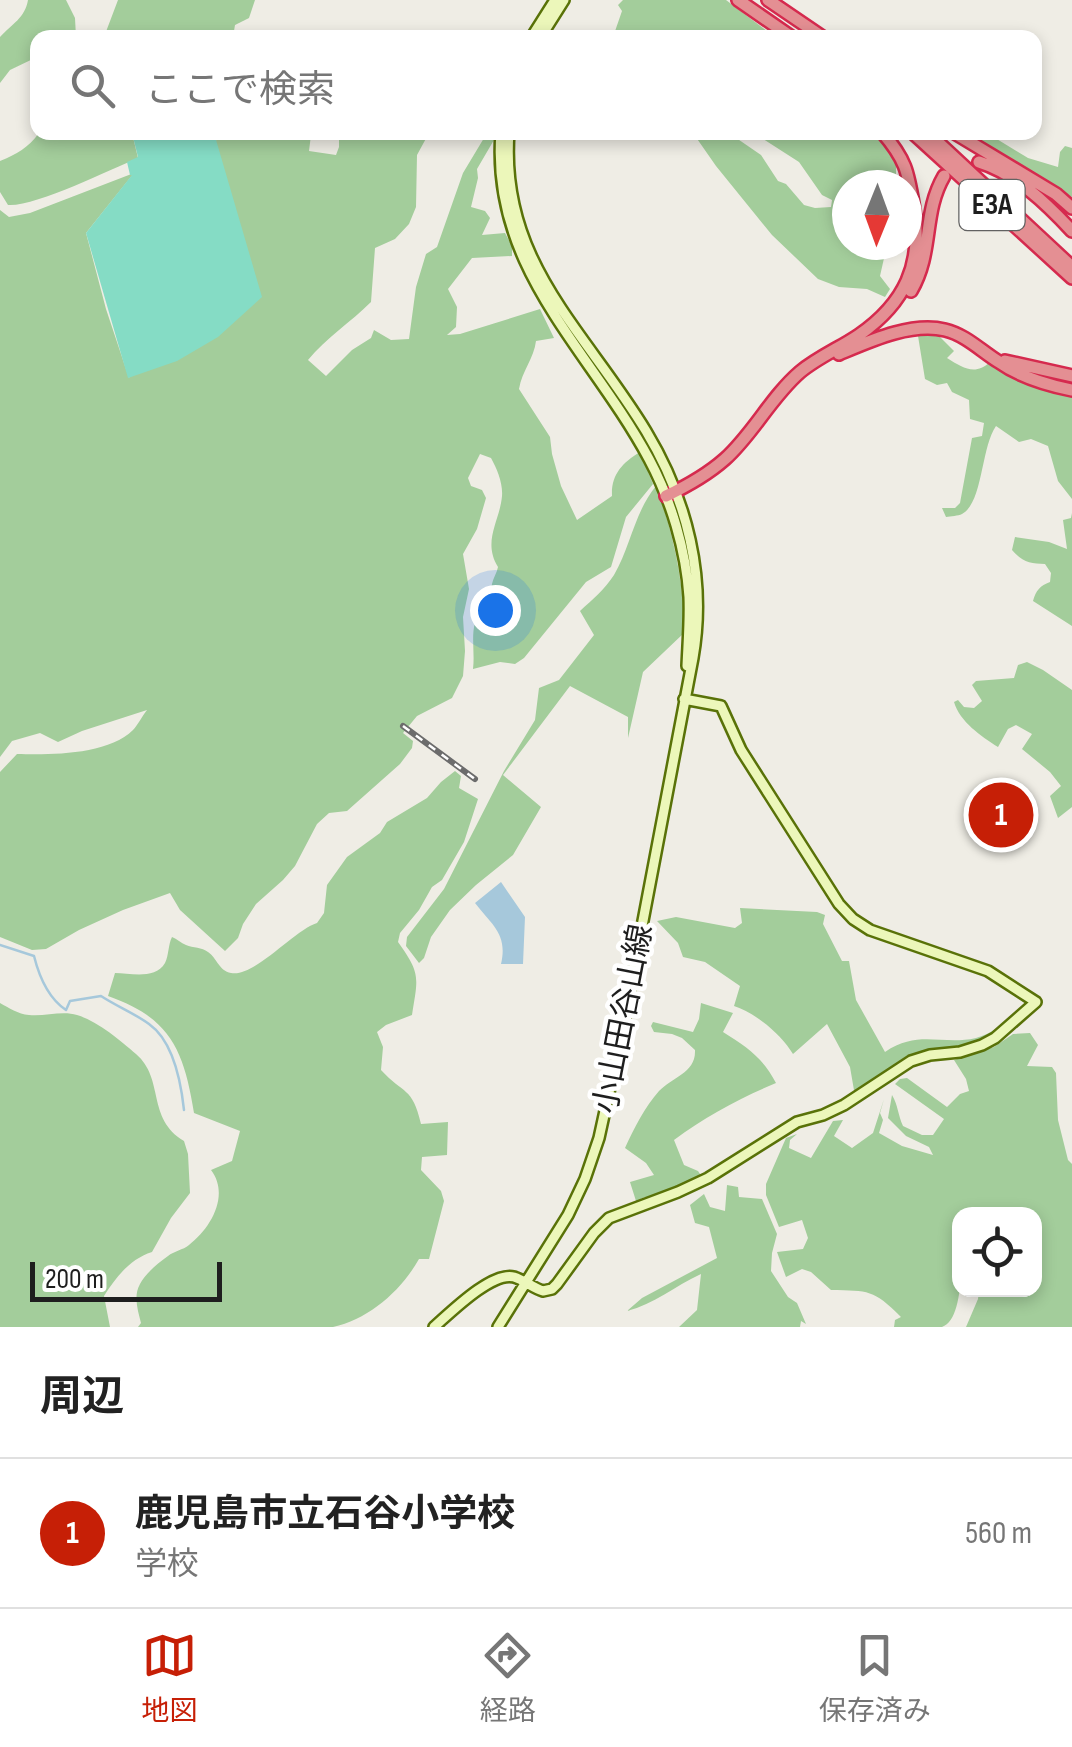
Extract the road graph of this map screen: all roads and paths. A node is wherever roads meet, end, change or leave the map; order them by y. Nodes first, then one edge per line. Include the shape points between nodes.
1 (555, 0) edge
2 (564, 0) edge
3 (738, 0) edge
4 (759, 0) edge
5 (768, 0) edge
6 (535, 30) edge
7 (545, 30) edge
8 (780, 30) edge
9 (801, 30) edge
10 (812, 30) edge
11 (501, 140) edge
12 (510, 140) edge
13 (889, 140) edge
14 (921, 140) edge
15 (936, 140) edge
16 (966, 140) edge
17 (979, 162) dead end
18 (944, 176) dead end
19 (1072, 208) edge
20 (1072, 231) edge
21 (1072, 267) edge
22 (1072, 278) edge
23 (971, 343) junction
24 (833, 350) junction
25 (1072, 376) edge
26 (792, 381) junction
27 (1072, 390) edge
28 (671, 494) junction
29 (685, 694) junction
30 (526, 1284) junction
31 (434, 1327) edge
32 (498, 1327) edge

1 - 6 main road
2 - 7 main road
3 - 8 highway
4 - 9 highway
5 - 10 highway
11 - 28 main road, 小山田谷山線 via 503,191 524,262
12 - 28 main road, 小山田谷山線 via 514,209 526,248 644,427
13 - 24 highway via 906,166 917,225 913,270 877,322
14 - 22 highway, E3A
15 - 21 highway, E3A
16 - 19 highway
17 - 20 highway via 1015,181
18 - 24 highway via 913,288 889,318
23 - 25 highway via 1004,361
23 - 26 highway via 941,329 912,330 840,354
23 - 27 highway via 1020,375
24 - 26 highway
26 - 28 highway via 726,458
28 - 29 main road, 小山田谷山線 via 688,591
29 - 30 main road, 小山田谷山線 via 600,1138 577,1198
29 - 30 main road via 722,706 741,750 853,919 988,971 1036,1002 982,1045 911,1061 708,1178 609,1218 552,1289
30 - 31 main road via 516,1277 499,1279
30 - 32 main road, 小山田谷山線

